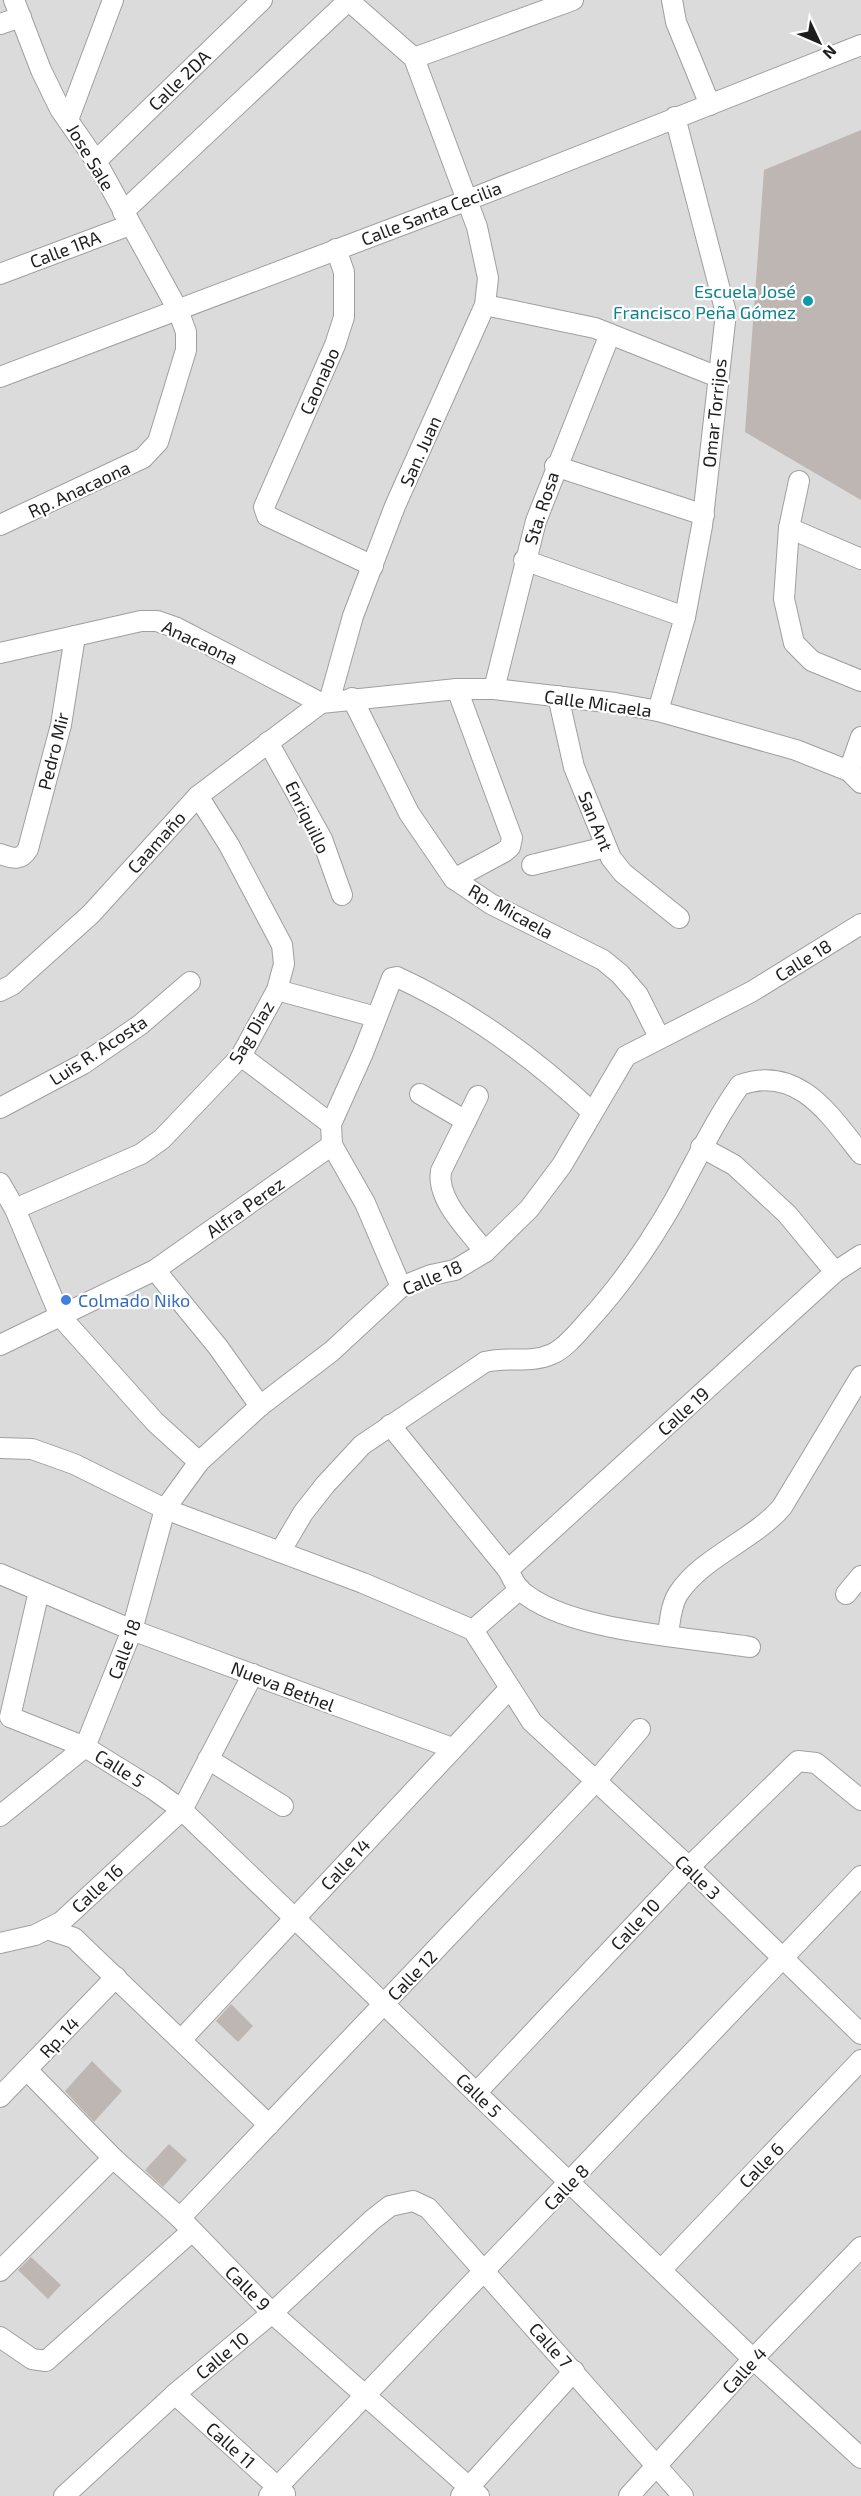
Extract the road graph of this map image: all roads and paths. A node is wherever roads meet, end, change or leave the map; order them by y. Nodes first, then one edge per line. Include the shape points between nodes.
1 (113, 0) edge
2 (261, 0) edge
3 (349, 0) edge
4 (573, 0) edge
5 (672, 0) edge
6 (17, 8) edge
7 (0, 24) edge
8 (861, 45) edge
9 (414, 58) junction
10 (710, 105) junction
11 (675, 117) junction
12 (68, 120) junction
13 (96, 161) junction
14 (468, 200) junction
15 (127, 218) junction
16 (336, 249) junction
17 (0, 274) edge
18 (485, 305) junction
19 (178, 310) junction
20 (610, 334) junction
21 (0, 377) edge
22 (718, 377) junction
23 (555, 466) junction
24 (799, 481) dead end
25 (704, 515) junction
26 (0, 525) edge
27 (789, 528) junction
28 (861, 559) edge
29 (524, 561) junction
30 (373, 566) junction
31 (686, 617) junction
32 (75, 636) junction
33 (0, 653) edge
34 (861, 681) edge
35 (457, 689) junction
36 (494, 689) junction
37 (558, 696) junction
38 (352, 698) junction
39 (325, 702) junction
40 (658, 711) junction
41 (861, 737) edge
42 (268, 742) junction
43 (855, 777) edge
44 (198, 796) junction
45 (606, 847) junction
46 (8, 856) edge
47 (532, 865) dead end
48 (454, 879) junction
49 (342, 895) dead end
50 (679, 918) dead end
51 (861, 924) edge
52 (190, 982) dead end
53 (277, 990) junction
54 (0, 991) edge
55 (376, 1017) junction
56 (659, 1037) junction
57 (241, 1056) junction
58 (420, 1094) dead end
59 (478, 1096) dead end
60 (0, 1108) edge
61 (592, 1112) junction
62 (466, 1120) junction
63 (331, 1124) junction
64 (332, 1145) junction
65 (701, 1146) junction
66 (861, 1154) edge
67 (0, 1183) edge
68 (15, 1209) junction
69 (485, 1252) junction
70 (861, 1255) edge
71 (155, 1270) junction
72 (835, 1272) junction
73 (401, 1287) junction
74 (60, 1316) junction
75 (0, 1345) edge
76 (861, 1376) edge
77 (260, 1406) junction
78 (390, 1425) junction
79 (0, 1448) edge
80 (199, 1462) junction
81 (165, 1509) junction
82 (280, 1552) junction
83 (508, 1570) junction
84 (0, 1574) edge
85 (861, 1576) edge
86 (519, 1589) junction
87 (39, 1591) junction
88 (846, 1594) dead end
89 (123, 1627) junction
90 (473, 1630) junction
91 (668, 1634) junction
92 (750, 1647) dead end
93 (253, 1674) junction
94 (510, 1688) junction
95 (5, 1716) edge
96 (640, 1729) dead end
97 (85, 1747) junction
98 (452, 1748) junction
99 (208, 1759) junction
100 (595, 1782) junction
101 (859, 1794) edge
102 (283, 1806) dead end
103 (182, 1810) junction
104 (0, 1816) edge
105 (689, 1868) junction
106 (861, 1876) edge
107 (294, 1918) junction
108 (47, 1929) junction
109 (0, 1943) edge
110 (783, 1959) junction
111 (116, 1977) junction
112 (385, 2004) junction
113 (861, 2034) edge
114 (181, 2040) junction
115 (861, 2060) edge
116 (27, 2070) junction
117 (476, 2092) junction
118 (0, 2097) edge
119 (268, 2125) junction
120 (113, 2158) junction
121 (570, 2182) junction
122 (413, 2201) joint
123 (186, 2224) junction
124 (861, 2247) edge
125 (661, 2270) junction
126 (0, 2271) edge
127 (483, 2271) junction
128 (272, 2313) junction
129 (0, 2337) edge
130 (753, 2359) junction
131 (574, 2371) junction
132 (175, 2394) junction
133 (364, 2396) junction
134 (857, 2446) edge
135 (657, 2467) junction
136 (278, 2493) edge
137 (470, 2493) edge
138 (64, 2496) edge
139 (630, 2496) edge
140 (683, 2496) edge

1 - 12 street
2 - 13 street, Calle 2DA
3 - 9 street
3 - 15 street
4 - 9 street
5 - 10 street via 676,22
6 - 7 street
6 - 12 street, Jose Sale via 41,70
8 - 10 street, Calle Santa Cecilia
9 - 14 street, San. Juan
10 - 11 street, Calle Santa Cecilia
11 - 14 street, Calle Santa Cecilia
11 - 22 street, Omar Torrijos via 726,313
12 - 13 street, Jose Sale
13 - 15 street, Jose Sale
14 - 16 street, Calle Santa Cecilia
14 - 18 street, San. Juan via 483,247 488,278
15 - 17 street, Calle 1RA
15 - 19 street, Jose Sale
16 - 19 street, Calle Santa Cecilia
16 - 30 street, Caonabo via 344,272 344,317 264,507 267,516
18 - 20 street
18 - 30 street, San. Juan via 395,506
19 - 21 street, Calle Santa Cecilia
19 - 26 street, Rp. Anacaona via 186,332 186,350 158,442 143,458
20 - 22 street
20 - 23 street, Sta. Rosa
22 - 25 street, Omar Torrijos
23 - 25 street
23 - 29 street, Sta. Rosa
24 - 27 street
25 - 31 street, Omar Torrijos
27 - 28 street
27 - 34 street via 784,599 794,643 812,661
29 - 31 street
29 - 36 street, Sta. Rosa
30 - 39 street, San. Juan
31 - 40 street, Omar Torrijos
32 - 33 street, Anacaona
32 - 39 street, Anacaona via 157,621
32 - 46 street, Pedro Mir via 57,746 27,849 24,856
35 - 36 street, Calle Micaela
35 - 38 street, Calle Micaela
35 - 48 street via 512,838 504,852
36 - 37 street, Calle Micaela
37 - 40 street, Calle Micaela
37 - 45 street, San Ant via 574,767
38 - 39 street, Calle Micaela
38 - 48 street, Rp. Micaela via 409,813
39 - 42 street, Caamaño
40 - 43 street, Calle Micaela via 796,750
41 - 43 street
42 - 44 street, Caamaño
42 - 49 street, Enriquillo via 322,839
44 - 53 street, Sag Diaz via 282,945 284,964
44 - 54 street, Caamaño via 91,915 12,985
45 - 47 street
45 - 50 street, San Ant via 624,873
48 - 56 street, Rp. Micaela via 491,904 603,960 638,995
51 - 56 street, Calle 18 via 751,992
52 - 60 street, Luis R. Acosta via 140,1025 83,1064
53 - 55 street
53 - 57 street, Sag Diaz
55 - 61 street via 389,981 397,977 485,1024
55 - 63 street
56 - 61 street, Calle 18 via 626,1056
57 - 63 street
57 - 68 street, Sag Diaz via 174,1128 141,1154
58 - 62 street
59 - 62 street
61 - 69 street, Calle 18 via 562,1165 529,1209
62 - 69 street via 439,1179 444,1195
63 - 64 street
64 - 71 street, Alfra Perez
64 - 73 street via 365,1203
65 - 66 street via 740,1085 762,1080 789,1083 817,1100
65 - 72 street via 734,1165 787,1214
65 - 78 street via 646,1248 606,1301 556,1353 538,1360 504,1357 485,1362
67 - 68 street
68 - 74 street
69 - 73 street, Calle 18 via 455,1270
70 - 72 street, Calle 19
71 - 74 street, Alfra Perez
71 - 77 street
72 - 83 street, Calle 19
73 - 77 street, Calle 18 via 332,1351
74 - 75 street, Alfra Perez
74 - 80 street via 155,1422
76 - 91 street via 782,1507 769,1522 693,1577 678,1594
77 - 80 street, Calle 18
78 - 82 street via 362,1445 324,1485
78 - 83 street
79 - 81 street via 32,1449 74,1464
80 - 81 street, Calle 18
81 - 82 street
81 - 89 street, Calle 18
82 - 90 street
83 - 86 street
84 - 87 street, Nueva Bethel
85 - 88 street
86 - 90 street
86 - 91 street via 543,1604 600,1626
87 - 89 street, Nueva Bethel
87 - 95 street
89 - 93 street, Nueva Bethel
89 - 97 street, Calle 18
90 - 94 street, Calle 3
91 - 92 street
93 - 98 street, Nueva Bethel
93 - 99 street
94 - 98 street, Calle 14
94 - 100 street, Calle 3 via 532,1722
95 - 97 street, Calle 5
96 - 100 street, Calle 12
97 - 103 street, Calle 5
97 - 104 street
98 - 107 street, Calle 14
99 - 102 street
99 - 103 street
100 - 105 street, Calle 3
100 - 112 street, Calle 12
101 - 105 street, Calle 10 via 816,1763 798,1761
103 - 107 street, Calle 5
103 - 108 street, Calle 16 via 61,1922
105 - 110 street, Calle 3
105 - 117 street, Calle 10
106 - 110 street, Calle 8
107 - 112 street, Calle 5
107 - 114 street, Calle 14
108 - 109 street, Calle 16
108 - 111 street via 74,1938
110 - 113 street, Calle 3
110 - 121 street, Calle 8
111 - 114 street
111 - 116 street, Rp. 14
112 - 117 street, Calle 5
112 - 119 street, Calle 12
114 - 119 street
115 - 125 street, Calle 6
116 - 118 street, Rp. 14
116 - 120 street, Calle 9
117 - 121 street, Calle 5
119 - 123 street, Calle 12
120 - 123 street, Calle 9
120 - 126 street
121 - 125 street, Calle 5
121 - 127 street, Calle 8
122 - 127 street, Calle 7 via 428,2208
122 - 128 street, Calle 10 via 390,2206 372,2220
123 - 128 street, Calle 9
123 - 129 street, Calle 12 via 46,2361 32,2359
124 - 130 street, Calle 4
125 - 130 street, Calle 5
127 - 131 street, Calle 7
127 - 133 street, Calle 8
128 - 132 street, Calle 10
128 - 133 street, Calle 9
130 - 134 street, Calle 5
130 - 135 street, Calle 4
131 - 135 street, Calle 7
131 - 137 street
132 - 136 street, Calle 11
132 - 138 street, Calle 10
133 - 136 street, Calle 8
133 - 137 street, Calle 9
135 - 139 street, Calle 4
135 - 140 street, Calle 7

